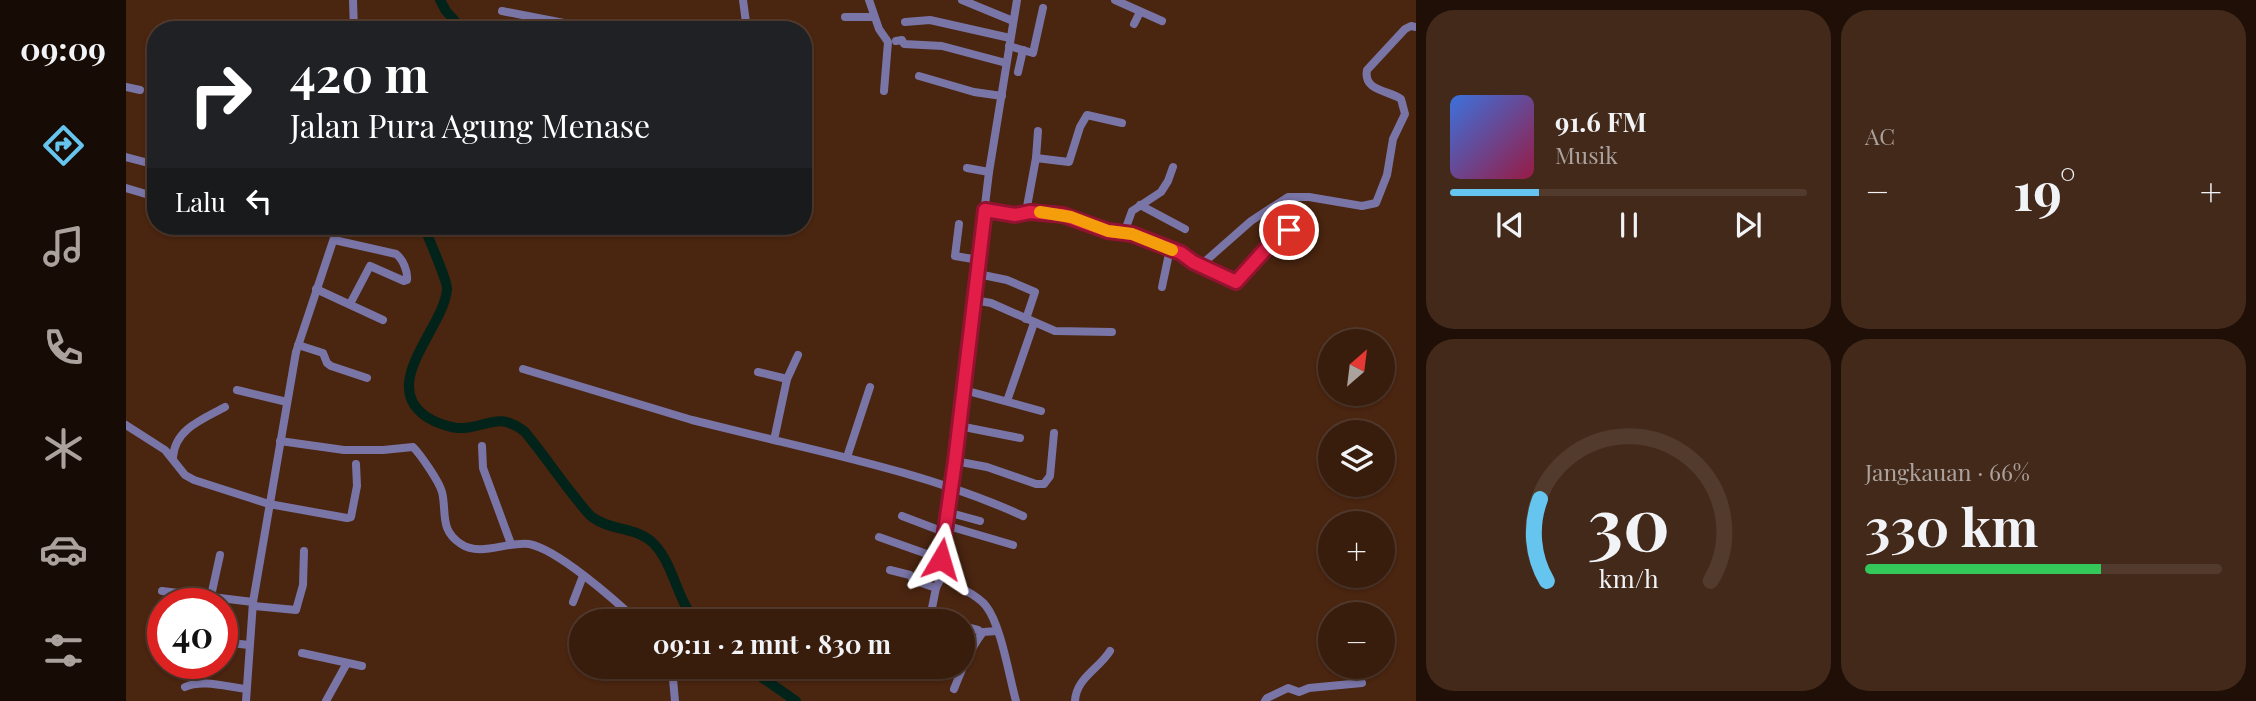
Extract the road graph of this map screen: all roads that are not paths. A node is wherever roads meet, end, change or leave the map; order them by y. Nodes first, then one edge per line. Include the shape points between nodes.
1 (353, 0) edge
2 (743, 0) edge
3 (869, 0) edge
4 (962, 0) edge
5 (1017, 0) edge
6 (1115, 0) edge
7 (1043, 8) dead end
8 (502, 11) dead end
9 (1140, 12) junction
10 (845, 17) dead end
11 (874, 17) junction
12 (354, 21) edge
13 (554, 21) edge
14 (746, 21) edge
15 (1013, 21) junction
16 (1162, 21) dead end
17 (905, 22) dead end
18 (1134, 24) dead end
19 (1416, 27) edge
20 (896, 41) dead end
21 (1009, 42) junction
22 (1023, 50) junction
23 (1006, 63) junction
24 (1018, 72) dead end
25 (919, 76) dead end
26 (126, 87) edge
27 (140, 90) dead end
28 (884, 91) dead end
29 (1002, 96) junction
30 (1122, 122) dead end
31 (1038, 131) dead end
32 (126, 157) edge
33 (1036, 158) junction
34 (147, 163) edge
35 (1173, 167) dead end
36 (967, 168) dead end
37 (989, 172) junction
38 (126, 188) edge
39 (147, 194) edge
40 (1140, 205) junction
41 (985, 210) junction
42 (1026, 212) junction
43 (959, 224) dead end
44 (1185, 229) dead end
45 (1292, 232) dead end
46 (1124, 233) junction
47 (335, 235) edge
48 (334, 240) junction
49 (1170, 249) junction
50 (979, 260) junction
51 (1201, 265) junction
52 (978, 274) junction
53 (1162, 287) dead end
54 (316, 289) junction
55 (974, 300) junction
56 (351, 304) junction
57 (383, 320) dead end
58 (1030, 321) junction
59 (1112, 332) dead end
60 (298, 345) junction
61 (798, 355) dead end
62 (523, 369) dead end
63 (758, 372) dead end
64 (367, 378) dead end
65 (787, 379) junction
66 (870, 387) dead end
67 (237, 390) dead end
68 (964, 390) junction
69 (1007, 401) junction
70 (287, 402) junction
71 (225, 407) dead end
72 (1041, 411) dead end
73 (126, 425) edge
74 (959, 426) junction
75 (1054, 433) dead end
76 (1020, 438) dead end
77 (774, 440) junction
78 (280, 441) junction
79 (482, 446) dead end
80 (173, 457) junction
81 (847, 457) junction
82 (955, 461) junction
83 (356, 464) dead end
84 (950, 488) junction
85 (270, 504) junction
86 (947, 512) junction
87 (902, 516) dead end
88 (1023, 516) dead end
89 (980, 521) dead end
90 (945, 528) junction
91 (879, 537) dead end
92 (511, 544) junction
93 (1013, 545) dead end
94 (304, 551) dead end
95 (220, 555) dead end
96 (941, 559) junction
97 (890, 570) dead end
98 (943, 574) junction
99 (583, 576) junction
100 (213, 588) edge
101 (936, 588) junction
102 (238, 601) edge
103 (573, 602) dead end
104 (253, 604) junction
105 (623, 609) edge
106 (932, 609) edge
107 (975, 629) edge
108 (978, 630) dead end
109 (997, 631) junction
110 (238, 644) edge
111 (249, 645) junction
112 (1110, 651) dead end
113 (302, 653) dead end
114 (347, 663) junction
115 (362, 666) dead end
116 (673, 679) edge
117 (1362, 683) dead end
118 (185, 687) dead end
119 (246, 689) junction
120 (954, 689) dead end
121 (246, 701) edge
122 (327, 701) edge
123 (675, 701) edge
124 (1016, 701) edge
125 (1074, 701) edge
126 (1265, 701) edge

1 - 12 street
2 - 14 street
3 - 11 street
4 - 15 street
5 - 15 street
6 - 9 street
7 - 22 street via 1033,51
8 - 13 street
9 - 16 street
9 - 18 street
10 - 11 street
11 - 28 street via 888,42
15 - 21 street
17 - 21 street via 930,20
19 - 51 street via 1405,29 1367,70 1368,83 1401,99 1405,114 1393,139 1379,200 1362,206 1288,197 1251,221
20 - 23 street via 952,48
21 - 22 street
21 - 23 street
22 - 24 street
23 - 29 street
25 - 29 street
26 - 27 street
29 - 37 street
30 - 33 street via 1087,115 1069,162
31 - 33 street
32 - 34 street
33 - 42 street
35 - 40 street via 1161,192
36 - 37 street
37 - 41 street
38 - 39 street
40 - 44 street
40 - 46 street via 1130,214
41 - 42 street via 1015,215
41 - 50 street
42 - 46 street via 1063,215
43 - 50 street via 955,256
45 - 51 street via 1283,230 1238,281
46 - 49 street
47 - 48 street
48 - 54 street
48 - 56 street via 396,254 407,275 404,281 369,267
49 - 51 street
49 - 53 street
50 - 52 street
52 - 55 street
52 - 58 street via 1007,279 1035,292
54 - 56 street
54 - 60 street
55 - 58 street
55 - 68 street
56 - 57 street
58 - 59 street via 1055,331
58 - 69 street
60 - 64 street via 323,353 331,366
60 - 70 street
61 - 65 street
62 - 77 street
63 - 65 street
65 - 77 street
66 - 81 street
67 - 70 street
68 - 69 street
68 - 74 street
69 - 72 street
70 - 78 street
71 - 80 street via 183,432 174,444
73 - 80 street
74 - 76 street
74 - 82 street
75 - 82 street via 1050,476 1044,484
77 - 81 street
78 - 85 street
78 - 92 street via 344,450 413,447 440,488 445,524 455,540 471,548
79 - 92 street via 483,468
80 - 85 street via 189,478
81 - 84 street
82 - 84 street
83 - 85 street via 357,495 350,518
84 - 86 street
84 - 88 street
85 - 104 street
86 - 89 street
86 - 90 street
87 - 90 street
90 - 93 street
90 - 96 street
91 - 96 street
92 - 99 street via 544,549
94 - 104 street via 303,585 296,610
95 - 100 street
96 - 98 street
97 - 101 street
98 - 101 street
98 - 109 street via 984,602
99 - 103 street
99 - 105 street
101 - 106 street
102 - 104 street
104 - 111 street
107 - 108 street
109 - 120 street via 980,636
109 - 124 street
110 - 111 street
111 - 119 street
112 - 125 street via 1084,679
113 - 114 street
114 - 115 street
114 - 122 street
116 - 123 street
117 - 126 street via 1297,692 1288,688
118 - 119 street via 204,684
119 - 121 street

